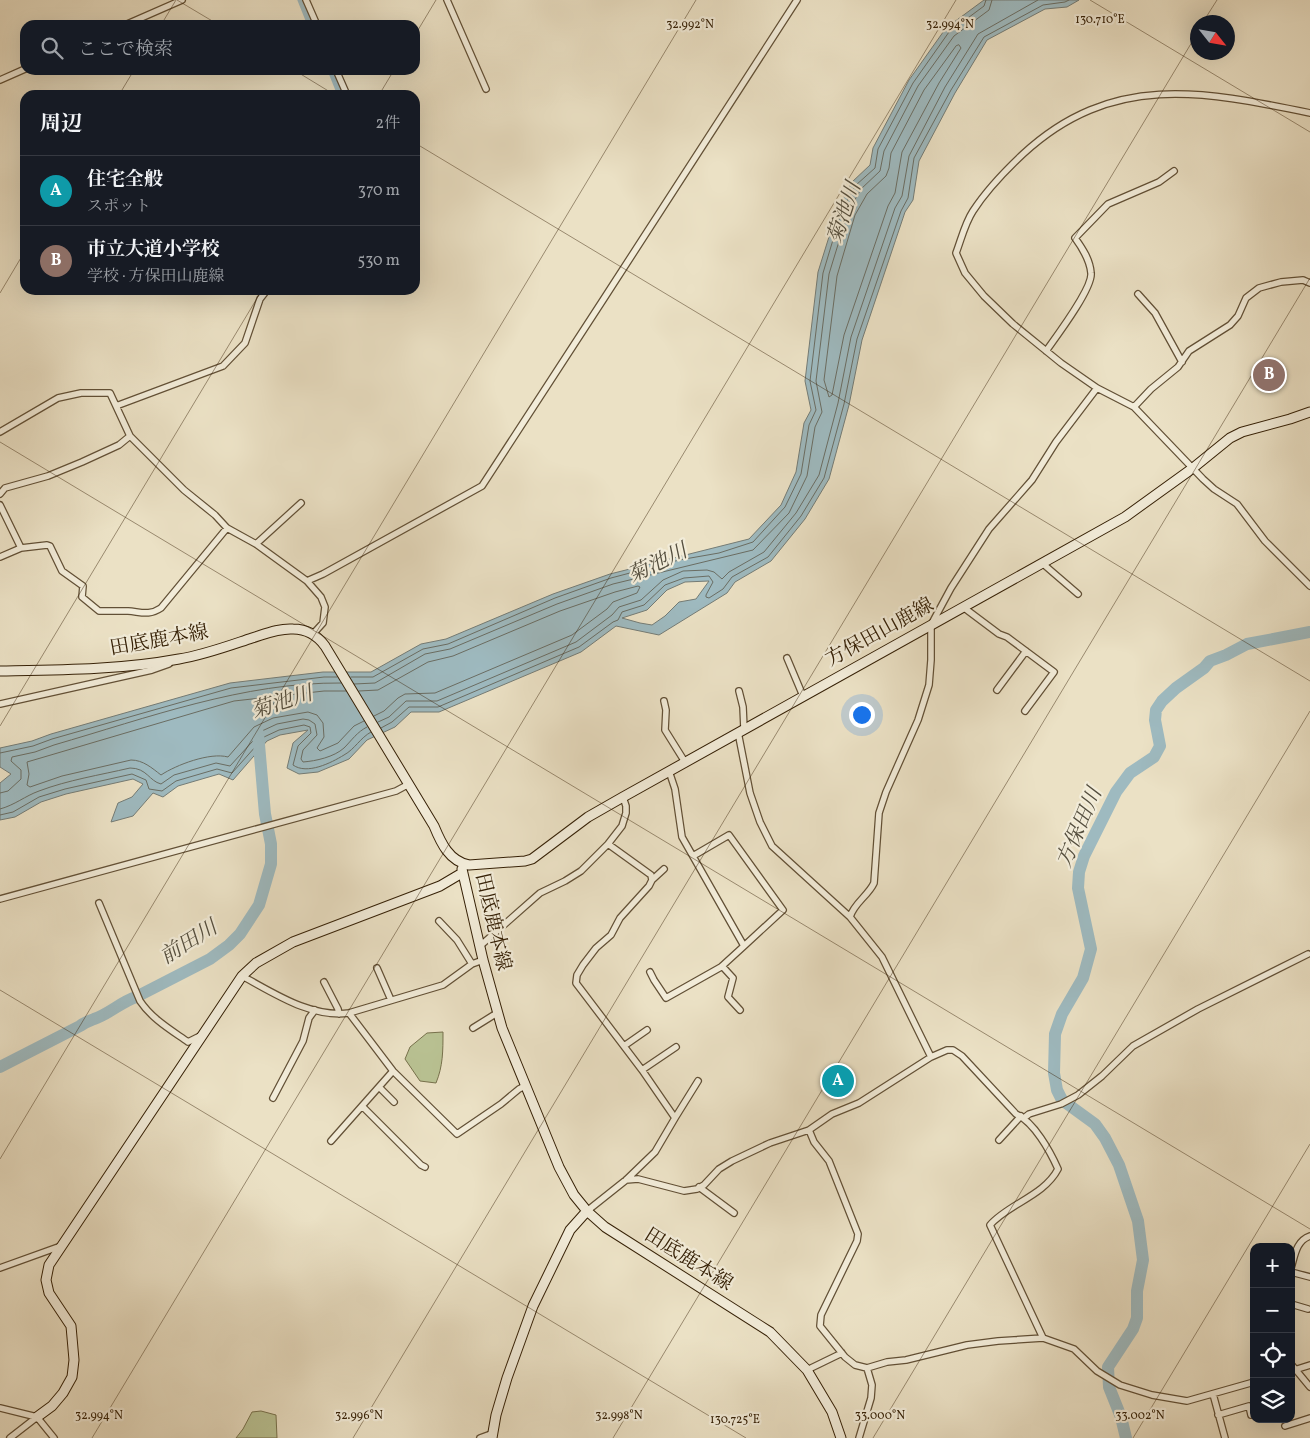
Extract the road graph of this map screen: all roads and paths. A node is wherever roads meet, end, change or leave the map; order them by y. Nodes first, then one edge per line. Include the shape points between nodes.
1 (182, 0) edge
2 (306, 0) edge
3 (447, 0) edge
4 (797, 0) edge
5 (136, 20) edge
6 (314, 20) edge
7 (20, 71) edge
8 (338, 75) edge
9 (0, 80) edge
10 (486, 89) dead end
11 (345, 90) edge
12 (1310, 113) edge
13 (1174, 171) dead end
14 (1310, 283) edge
15 (1138, 294) dead end
16 (263, 295) edge
17 (1046, 351) junction
18 (1182, 362) junction
19 (1097, 388) junction
20 (116, 406) junction
21 (1134, 407) junction
22 (1310, 412) edge
23 (0, 432) edge
24 (130, 436) junction
25 (1193, 468) junction
26 (0, 494) edge
27 (301, 503) dead end
28 (0, 505) edge
29 (227, 528) junction
30 (256, 544) junction
31 (21, 548) junction
32 (0, 558) edge
33 (1042, 563) junction
34 (307, 581) junction
35 (1310, 586) edge
36 (1078, 594) dead end
37 (963, 607) junction
38 (931, 625) junction
39 (314, 634) junction
40 (1026, 651) junction
41 (787, 658) dead end
42 (180, 659) junction
43 (0, 671) edge
44 (997, 690) dead end
45 (739, 691) dead end
46 (803, 696) junction
47 (664, 701) dead end
48 (0, 704) edge
49 (1025, 711) dead end
50 (741, 731) junction
51 (685, 762) junction
52 (669, 771) junction
53 (409, 784) junction
54 (623, 797) junction
55 (608, 844) junction
56 (693, 856) junction
57 (461, 864) junction
58 (664, 869) dead end
59 (462, 873) junction
60 (652, 880) junction
61 (0, 899) edge
62 (99, 903) dead end
63 (850, 917) junction
64 (439, 921) dead end
65 (480, 946) junction
66 (744, 946) junction
67 (1308, 954) dead end
68 (483, 960) junction
69 (472, 964) junction
70 (722, 966) junction
71 (377, 968) dead end
72 (650, 972) dead end
73 (242, 976) junction
74 (324, 982) dead end
75 (391, 1000) junction
76 (315, 1010) junction
77 (740, 1010) dead end
78 (349, 1013) junction
79 (497, 1013) junction
80 (339, 1014) junction
81 (473, 1028) dead end
82 (647, 1030) dead end
83 (202, 1035) junction
84 (624, 1046) junction
85 (676, 1047) dead end
86 (931, 1057) junction
87 (642, 1070) junction
88 (393, 1071) junction
89 (698, 1081) dead end
90 (526, 1086) junction
91 (379, 1087) junction
92 (273, 1098) dead end
93 (394, 1102) dead end
94 (362, 1106) junction
95 (1023, 1117) junction
96 (675, 1118) junction
97 (809, 1130) junction
98 (999, 1140) dead end
99 (331, 1141) dead end
100 (425, 1167) dead end
101 (626, 1180) junction
102 (699, 1188) junction
103 (588, 1211) junction
104 (734, 1213) dead end
105 (1310, 1236) edge
106 (62, 1245) junction
107 (1295, 1254) edge
108 (0, 1268) edge
109 (1295, 1273) edge
110 (1310, 1277) edge
111 (1295, 1305) edge
112 (1308, 1309) dead end
113 (1043, 1338) junction
114 (842, 1353) junction
115 (1310, 1365) edge
116 (867, 1368) junction
117 (1295, 1369) edge
118 (807, 1370) junction
119 (1295, 1372) edge
120 (1250, 1383) edge
121 (1310, 1387) edge
122 (1213, 1394) junction
123 (0, 1408) edge
124 (1250, 1410) edge
125 (1218, 1416) junction
126 (36, 1417) junction
127 (1310, 1418) edge
128 (1285, 1426) dead end
129 (492, 1436) edge
130 (10, 1438) edge
131 (54, 1438) edge
132 (480, 1438) edge
133 (841, 1438) edge
134 (860, 1438) edge
135 (1225, 1438) edge

1 - 5 street
2 - 6 street
3 - 10 street
4 - 34 street via 482,486
7 - 9 street
8 - 11 street
12 - 17 street via 1222,96 1162,94 1133,97 1106,103 1083,113 1032,146 972,212 956,253 965,273 984,296
13 - 17 street via 1159,182 1108,204 1075,238 1086,254 1092,275 1084,294
14 - 18 street via 1303,280 1280,282 1259,288 1246,298 1230,325 1189,351
15 - 18 street via 1155,313
16 - 20 street via 245,343 223,366
17 - 19 street
18 - 21 street
19 - 21 street
19 - 38 street via 1032,480 989,529
20 - 23 street via 110,393 81,393 58,398
20 - 24 street
21 - 25 street
22 - 25 main road, 方保田山鹿線 via 1242,432
24 - 26 street via 120,445 90,459 48,476 5,488
24 - 29 street
25 - 33 main road, 方保田山鹿線 via 1125,517
25 - 35 street via 1214,489 1237,504 1266,541
27 - 30 street
28 - 31 street
29 - 30 street
29 - 31 street via 154,613 99,611 82,597 83,586 62,571 50,546
30 - 34 street
31 - 32 street
33 - 36 street
33 - 37 main road, 方保田山鹿線
34 - 39 street via 322,597 326,607 323,623
37 - 38 main road, 方保田山鹿線
37 - 40 street
38 - 46 main road, 方保田山鹿線
38 - 63 street via 929,685 879,813 874,884
39 - 42 main road, 田底鹿本線 via 303,630 282,630
39 - 53 main road, 田底鹿本線
40 - 44 street
40 - 49 street via 1054,672
41 - 46 street
42 - 43 main road, 田底鹿本線 via 84,670
42 - 48 street via 152,670
45 - 50 street via 743,707
46 - 50 main road, 方保田山鹿線
47 - 51 street via 665,730
50 - 51 main road, 方保田山鹿線
50 - 63 street via 750,793 772,846
51 - 52 main road, 方保田山鹿線
52 - 54 main road, 方保田山鹿線
52 - 56 street via 682,838
53 - 57 main road, 田底鹿本線 via 447,851
53 - 61 street via 396,791
54 - 55 street via 626,814 622,826
54 - 57 main road, 方保田山鹿線 via 588,817 532,859
55 - 60 street via 651,875
55 - 65 street via 581,871 540,893
56 - 66 street
56 - 66 street via 729,835 783,910
57 - 59 main road, 田底鹿本線
58 - 60 street
59 - 65 main road, 田底鹿本線
59 - 73 main road via 440,886 293,942 256,963
60 - 84 street via 576,975 580,989
62 - 83 street via 146,1010 188,1042
63 - 86 street via 882,957
64 - 69 street via 457,940
65 - 68 main road, 田底鹿本線
66 - 70 street
67 - 95 street via 1198,1009 1133,1046 1078,1095
68 - 69 street
68 - 79 main road, 田底鹿本線
69 - 75 street via 443,984
70 - 72 street via 666,998
70 - 77 street via 733,978 728,997
71 - 75 street
73 - 76 street via 274,994
73 - 83 main road
74 - 80 street
75 - 78 street
76 - 80 street
76 - 92 street via 309,1018 303,1041
78 - 80 street
78 - 88 street
79 - 81 street
79 - 90 main road, 田底鹿本線
82 - 84 street
83 - 106 main road
84 - 87 street
85 - 87 street
86 - 95 street via 947,1050 956,1052 1016,1114
86 - 97 street via 860,1103 832,1114
87 - 96 street
88 - 90 street via 457,1134
88 - 91 street
89 - 96 street
90 - 103 main road, 田底鹿本線 via 560,1167 574,1195
91 - 93 street
91 - 94 street
94 - 99 street
94 - 100 street
95 - 98 street
95 - 113 street via 1038,1134 1058,1169 1045,1185 990,1224
96 - 101 street via 655,1152
97 - 102 street via 770,1143 732,1161 718,1169
97 - 114 street via 829,1161 858,1234 820,1315 820,1326
101 - 102 street via 638,1179 684,1191
101 - 103 street
102 - 104 street
103 - 118 main road, 田底鹿本線 via 619,1237 770,1332
103 - 129 main road via 570,1230 534,1306 507,1378
105 - 107 street via 1302,1239
106 - 108 street
106 - 126 main road via 49,1265 46,1280 49,1293 71,1326 72,1377 52,1406
109 - 110 street
111 - 112 street
113 - 116 street via 968,1345
113 - 122 street via 1074,1349 1097,1371 1120,1385 1187,1401
114 - 116 street via 855,1365
114 - 118 street
115 - 117 street
116 - 134 street via 872,1385 871,1398
118 - 133 main road, 田底鹿本線 via 832,1412
119 - 121 street
120 - 122 street
122 - 125 street
123 - 126 street
124 - 125 street via 1249,1406
125 - 135 street
126 - 130 street
126 - 131 street
127 - 128 street
129 - 132 street

